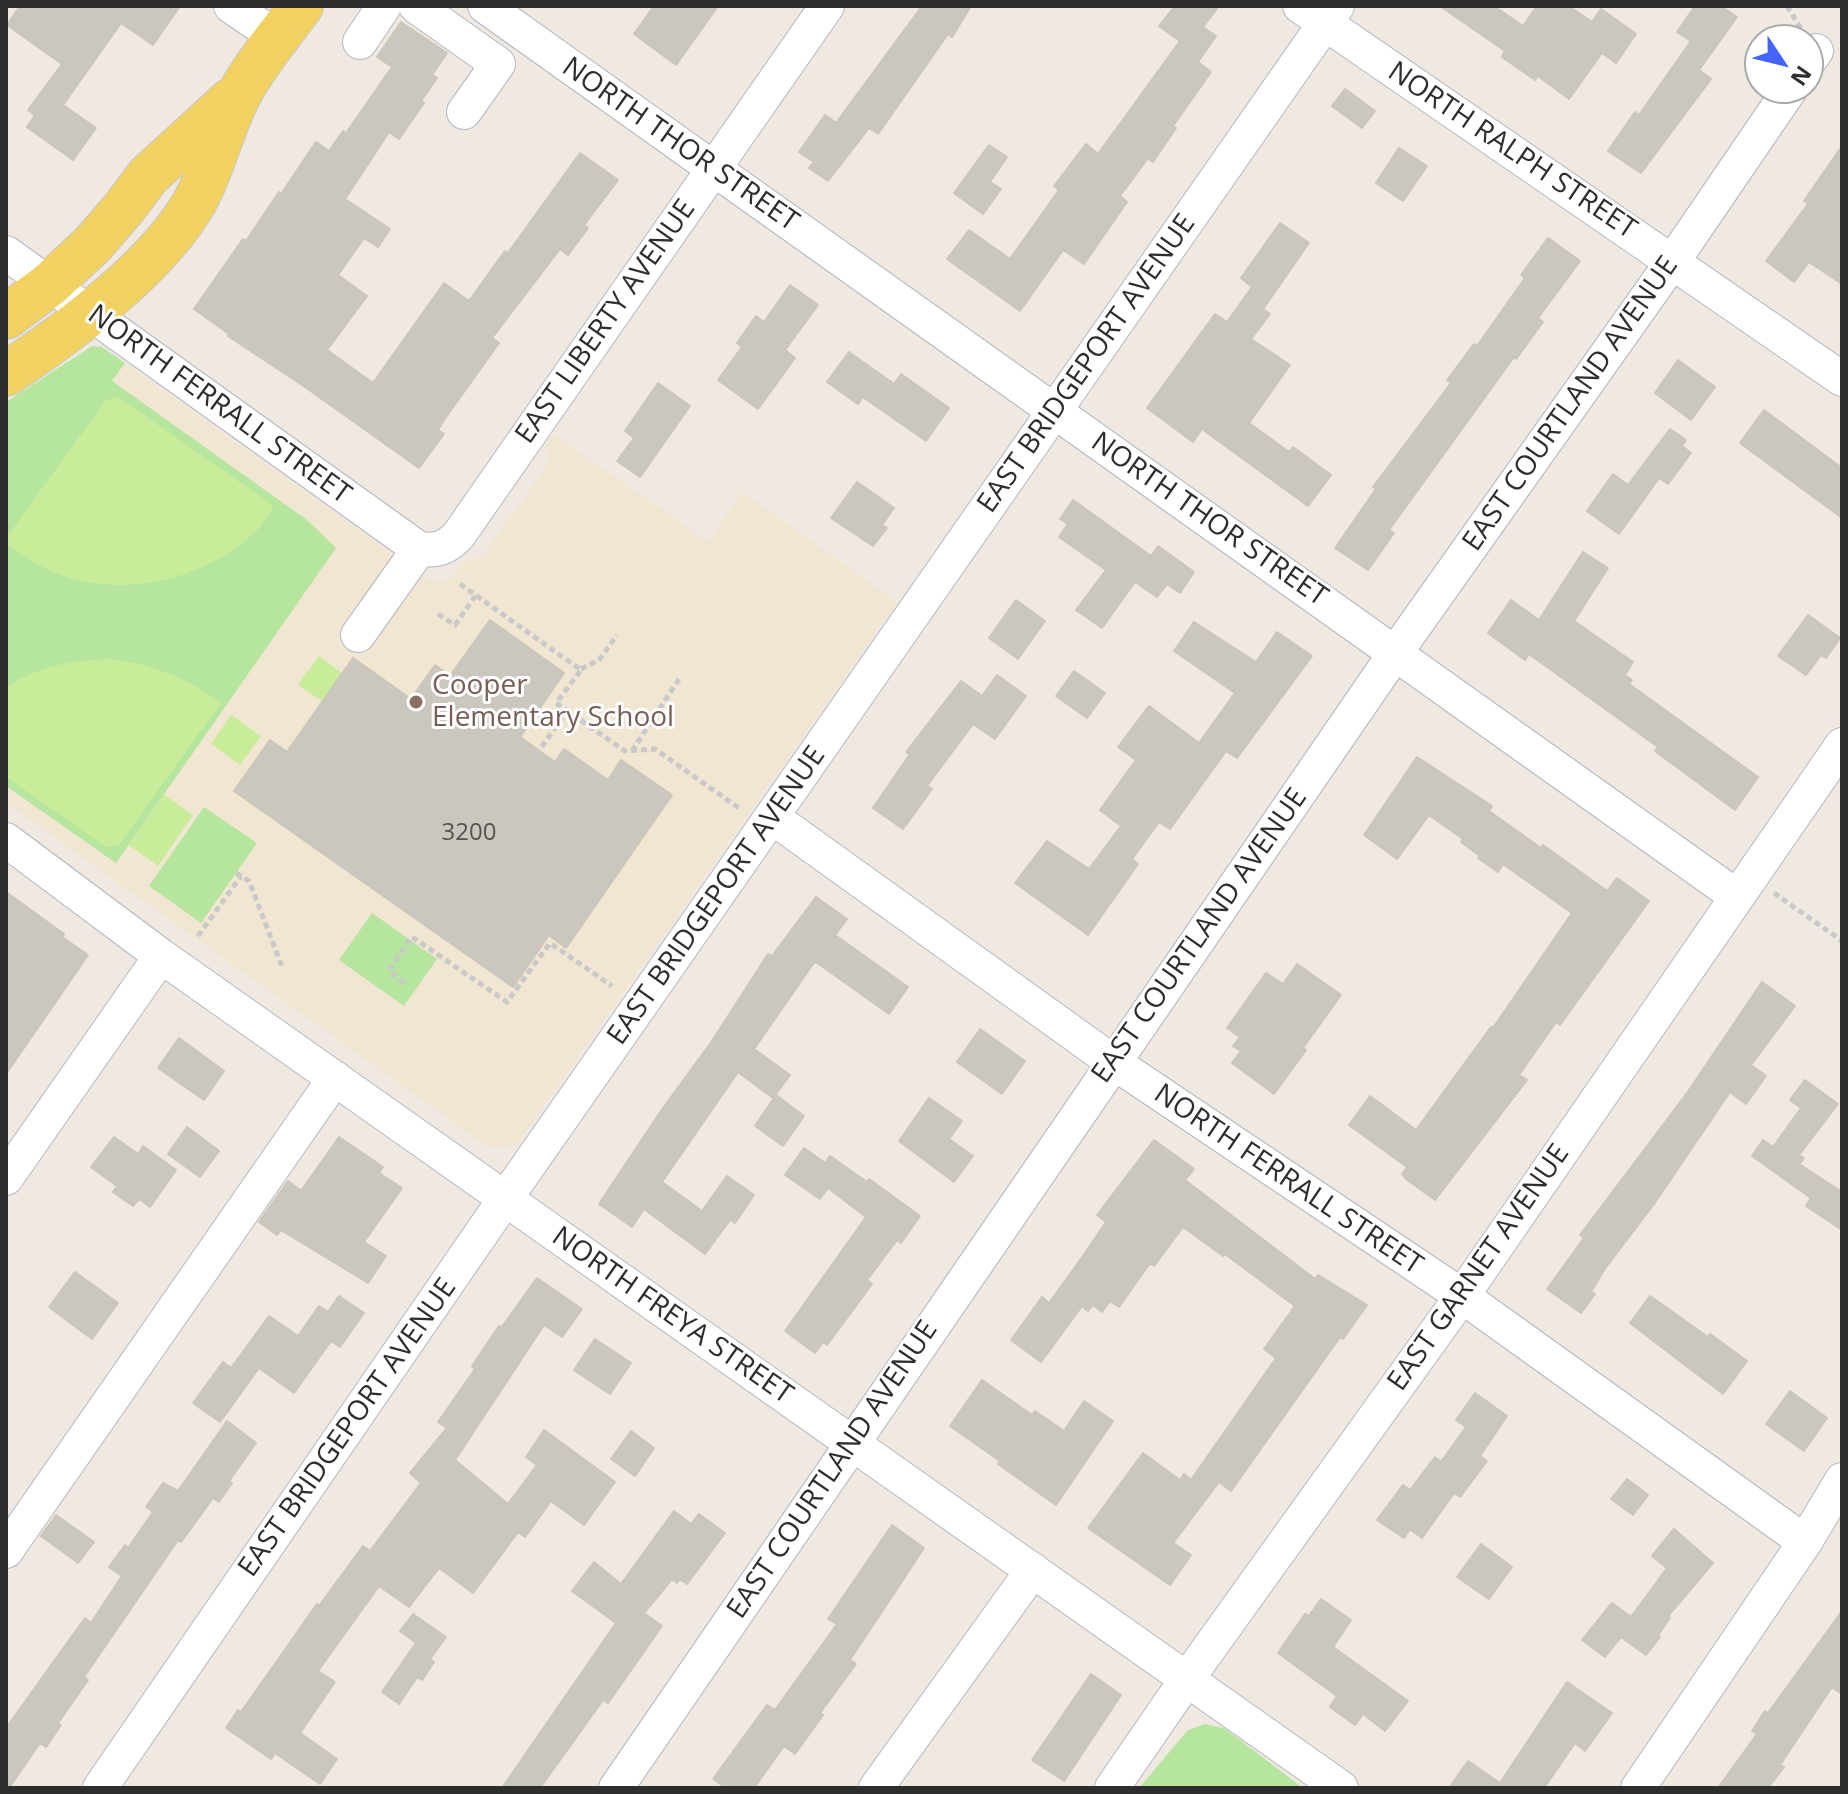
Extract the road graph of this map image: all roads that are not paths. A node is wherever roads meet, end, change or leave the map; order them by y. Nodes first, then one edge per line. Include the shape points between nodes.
1 (231, 6) edge
2 (384, 6) edge
3 (416, 6) edge
4 (485, 6) edge
5 (827, 6) edge
6 (1321, 12) edge
7 (289, 22) edge
8 (360, 42) dead end
9 (242, 90) junction
10 (1780, 104) edge
11 (464, 112) dead end
12 (713, 168) junction
13 (6, 253) edge
14 (1673, 261) junction
15 (50, 284) junction
16 (90, 312) junction
17 (6, 317) edge
18 (6, 374) edge
19 (1842, 379) edge
20 (1055, 411) junction
21 (427, 550) junction
22 (358, 635) dead end
23 (1396, 652) junction
24 (1842, 745) edge
25 (755, 813) junction
26 (6, 840) edge
27 (1743, 886) junction
28 (161, 956) junction
29 (1113, 1062) junction
30 (335, 1078) junction
31 (6, 1178) edge
32 (505, 1199) junction
33 (1462, 1296) junction
34 (852, 1442) junction
35 (1842, 1480) edge
36 (1805, 1542) junction
37 (6, 1551) edge
38 (1033, 1570) junction
39 (1187, 1679) junction
40 (100, 1788) edge
41 (616, 1788) edge
42 (876, 1788) edge
43 (1112, 1788) edge
44 (1341, 1788) edge
45 (1638, 1788) edge

1 - 7 street
2 - 8 street
3 - 11 street via 498,64
4 - 12 street, NORTH THOR STREET
5 - 12 street, EAST LIBERTY AVENUE
6 - 14 street, NORTH RALPH STREET
6 - 20 street, EAST BRIDGEPORT AVENUE
7 - 9 main road
9 - 15 main road via 148,176 93,244
9 - 16 main road via 191,207 138,270
10 - 14 street, EAST COURTLAND AVENUE
12 - 20 street, NORTH THOR STREET
12 - 21 street, EAST LIBERTY AVENUE via 458,536 448,546
13 - 15 street, NORTH FERRALL STREET
14 - 19 street, NORTH RALPH STREET
14 - 23 street, EAST COURTLAND AVENUE
15 - 16 street, NORTH FERRALL STREET
15 - 17 main road
16 - 18 main road
16 - 21 street, NORTH FERRALL STREET
20 - 23 street, NORTH THOR STREET
20 - 25 street, EAST BRIDGEPORT AVENUE
21 - 22 street, EAST LIBERTY AVENUE
23 - 27 street, NORTH THOR STREET
23 - 29 street, EAST COURTLAND AVENUE
24 - 27 street, EAST GARNET AVENUE
25 - 29 street, NORTH FERRALL STREET
25 - 32 street, EAST BRIDGEPORT AVENUE
26 - 28 street, NORTH FREYA STREET
27 - 33 street, EAST GARNET AVENUE
28 - 30 street, NORTH FREYA STREET
28 - 31 street
29 - 33 street, NORTH FERRALL STREET
29 - 34 street, EAST COURTLAND AVENUE
30 - 32 street, NORTH FREYA STREET
30 - 37 street
32 - 34 street, NORTH FREYA STREET
32 - 40 street, EAST BRIDGEPORT AVENUE
33 - 36 street, NORTH FERRALL STREET
33 - 39 street, EAST GARNET AVENUE
34 - 38 street, NORTH FREYA STREET
34 - 41 street, EAST COURTLAND AVENUE
35 - 36 street
36 - 45 street
38 - 39 street, NORTH FREYA STREET
38 - 42 street
39 - 43 street, EAST GARNET AVENUE
39 - 44 street, NORTH FREYA STREET

